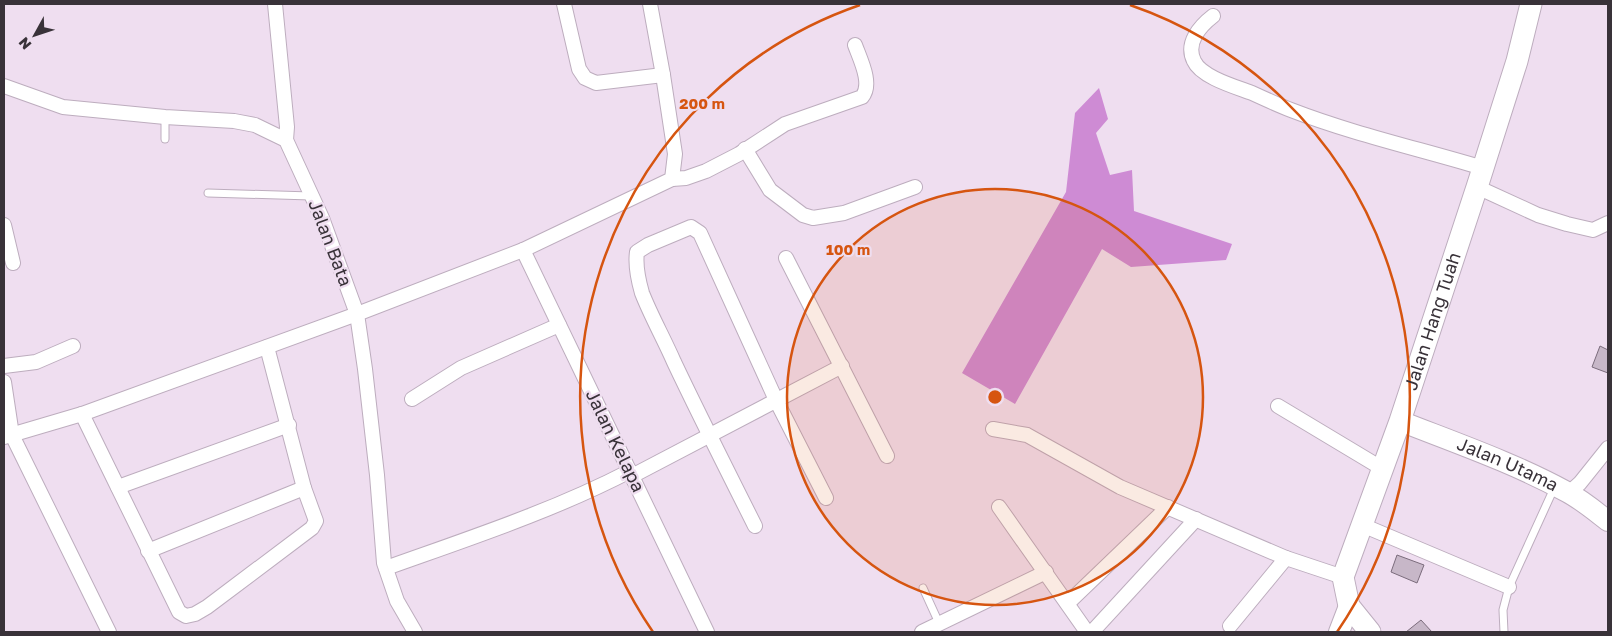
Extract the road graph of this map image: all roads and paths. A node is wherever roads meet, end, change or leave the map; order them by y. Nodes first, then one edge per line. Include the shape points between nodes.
1 (275, 4) edge
2 (564, 4) edge
3 (650, 4) edge
4 (1531, 4) edge
5 (1213, 16) dead end
6 (856, 44) dead end
7 (663, 75) junction
8 (4, 86) edge
9 (164, 117) junction
10 (165, 139) dead end
11 (286, 140) junction
12 (746, 150) junction
13 (1480, 178) junction
14 (672, 180) junction
15 (915, 187) dead end
16 (208, 192) dead end
17 (312, 196) junction
18 (1608, 223) edge
19 (4, 225) edge
20 (523, 250) junction
21 (786, 258) dead end
22 (13, 263) dead end
23 (357, 314) junction
24 (559, 324) junction
25 (73, 346) dead end
26 (267, 347) junction
27 (4, 366) edge
28 (842, 366) junction
29 (4, 382) edge
30 (412, 399) dead end
31 (776, 400) junction
32 (1278, 406) dead end
33 (82, 414) junction
34 (1400, 421) junction
35 (289, 425) junction
36 (993, 430) dead end
37 (709, 435) junction
38 (8, 436) edge
39 (1608, 448) edge
40 (887, 456) dead end
41 (1383, 469) junction
42 (631, 474) junction
43 (118, 487) junction
44 (304, 488) junction
45 (1562, 489) junction
46 (826, 498) dead end
47 (999, 507) dead end
48 (1168, 507) junction
49 (1196, 519) junction
50 (1608, 521) edge
51 (1362, 525) junction
52 (755, 526) dead end
53 (148, 551) junction
54 (1286, 558) junction
55 (386, 568) junction
56 (1046, 572) junction
57 (1343, 577) junction
58 (1509, 587) junction
59 (923, 588) dead end
60 (1068, 603) junction
61 (1349, 606) junction
62 (940, 623) junction
63 (1230, 626) dead end
64 (109, 632) edge
65 (415, 632) edge
66 (707, 632) edge
67 (922, 632) edge
68 (1086, 632) edge
69 (1092, 632) edge
70 (1339, 632) edge
71 (1370, 632) edge
72 (1504, 632) edge

1 - 11 street
2 - 7 street via 579,69 585,78 596,83
3 - 7 street
4 - 13 main road, Jalan Hang Tuah
5 - 13 street via 1194,36 1191,46 1194,62 1200,69 1292,110
6 - 12 street via 865,75 864,95 785,124
7 - 14 street via 675,154
8 - 9 street via 63,107
9 - 10 lane
9 - 11 street via 234,121 255,125
11 - 17 street, Jalan Bata
12 - 14 street via 706,171
12 - 15 street via 770,190 803,215 813,218 844,213
13 - 18 street via 1538,215 1593,230
13 - 34 main road, Jalan Hang Tuah
14 - 20 street
16 - 17 lane
17 - 23 street, Jalan Bata
19 - 22 street
20 - 23 street
20 - 24 street, Jalan Kelapa
21 - 28 street
23 - 26 street
23 - 55 street, Jalan Bata
24 - 30 street via 461,368
24 - 42 street, Jalan Kelapa
25 - 27 street via 36,362
26 - 33 street
26 - 35 street
28 - 31 street
28 - 40 street
29 - 38 street
31 - 37 street
31 - 37 street via 700,233 691,227 648,245 637,252 635,262 642,293
31 - 46 street
32 - 41 street
33 - 38 street
33 - 43 street
34 - 41 main road, Jalan Hang Tuah
34 - 45 street, Jalan Utama
35 - 43 street
35 - 44 street
36 - 48 street via 1027,435 1120,487
37 - 42 street
37 - 52 street
38 - 64 street
39 - 45 street via 1580,483
41 - 51 main road, Jalan Hang Tuah
42 - 55 street
42 - 66 street, Jalan Kelapa
43 - 53 street
44 - 53 street
44 - 53 street via 316,521 312,528 195,614 186,616 179,612
45 - 50 street, Jalan Utama
45 - 58 lane
47 - 56 street
48 - 49 street
48 - 60 street
49 - 54 street
49 - 69 street
51 - 57 main road, Jalan Hang Tuah
51 - 58 street
54 - 57 street
54 - 63 street
55 - 65 street, Jalan Bata via 396,601
56 - 60 street
56 - 62 street
57 - 61 main road
58 - 72 lane via 1503,610
59 - 62 lane
60 - 68 street
61 - 70 street
61 - 71 main road
62 - 67 street

